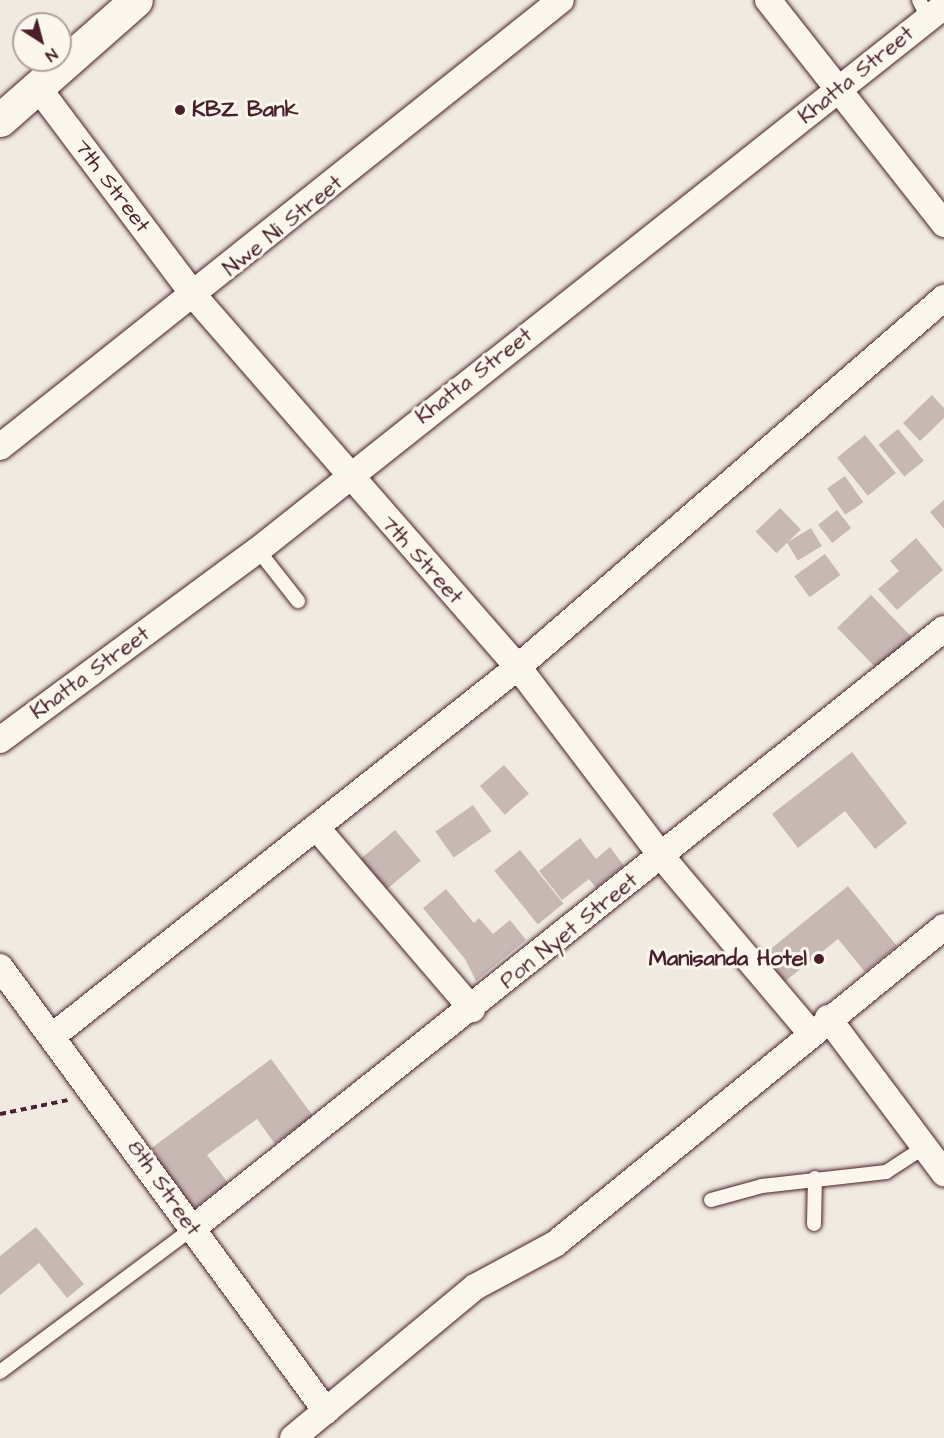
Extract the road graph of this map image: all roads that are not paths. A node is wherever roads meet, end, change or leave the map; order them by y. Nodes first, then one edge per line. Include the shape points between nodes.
1 (136, 0) edge
2 (561, 0) edge
3 (768, 0) edge
4 (930, 8) edge
5 (36, 86) junction
6 (839, 90) junction
7 (0, 120) edge
8 (944, 224) edge
9 (195, 297) junction
10 (944, 298) edge
11 (0, 447) edge
12 (347, 476) junction
13 (258, 550) junction
14 (298, 601) dead end
15 (944, 629) edge
16 (518, 667) junction
17 (0, 740) edge
18 (316, 827) junction
19 (662, 857) junction
20 (944, 927) edge
21 (0, 967) edge
22 (472, 1009) junction
23 (819, 1025) junction
24 (54, 1035) junction
25 (926, 1146) junction
26 (944, 1173) edge
27 (815, 1178) junction
28 (711, 1200) dead end
29 (814, 1224) dead end
30 (192, 1229) junction
31 (0, 1372) edge
32 (326, 1411) junction
33 (293, 1438) edge

1 - 5 street
2 - 9 street, Nwe Ni Street
3 - 6 street
4 - 6 street, Khatta Street
5 - 7 street
5 - 9 street, 7th Street
6 - 8 street
6 - 12 street, Khatta Street
9 - 11 street, Nwe Ni Street
9 - 12 street, 7th Street
10 - 16 street
12 - 13 street, Khatta Street
12 - 16 street, 7th Street
13 - 14 lane
13 - 17 street, Khatta Street
15 - 19 street, Pon Nyet Street
16 - 18 street
16 - 19 street, 7th Street
18 - 22 street
18 - 24 street
19 - 22 street, Pon Nyet Street
19 - 23 street, 7th Street
20 - 23 street
21 - 24 street, 8th Street
22 - 30 street, Pon Nyet Street
23 - 25 street, 7th Street
23 - 32 street via 555,1244 475,1287
24 - 30 street, 8th Street
25 - 26 street, 7th Street
25 - 27 lane via 886,1172
27 - 28 lane
27 - 29 lane
30 - 31 lane
30 - 32 street, 8th Street
32 - 33 street

